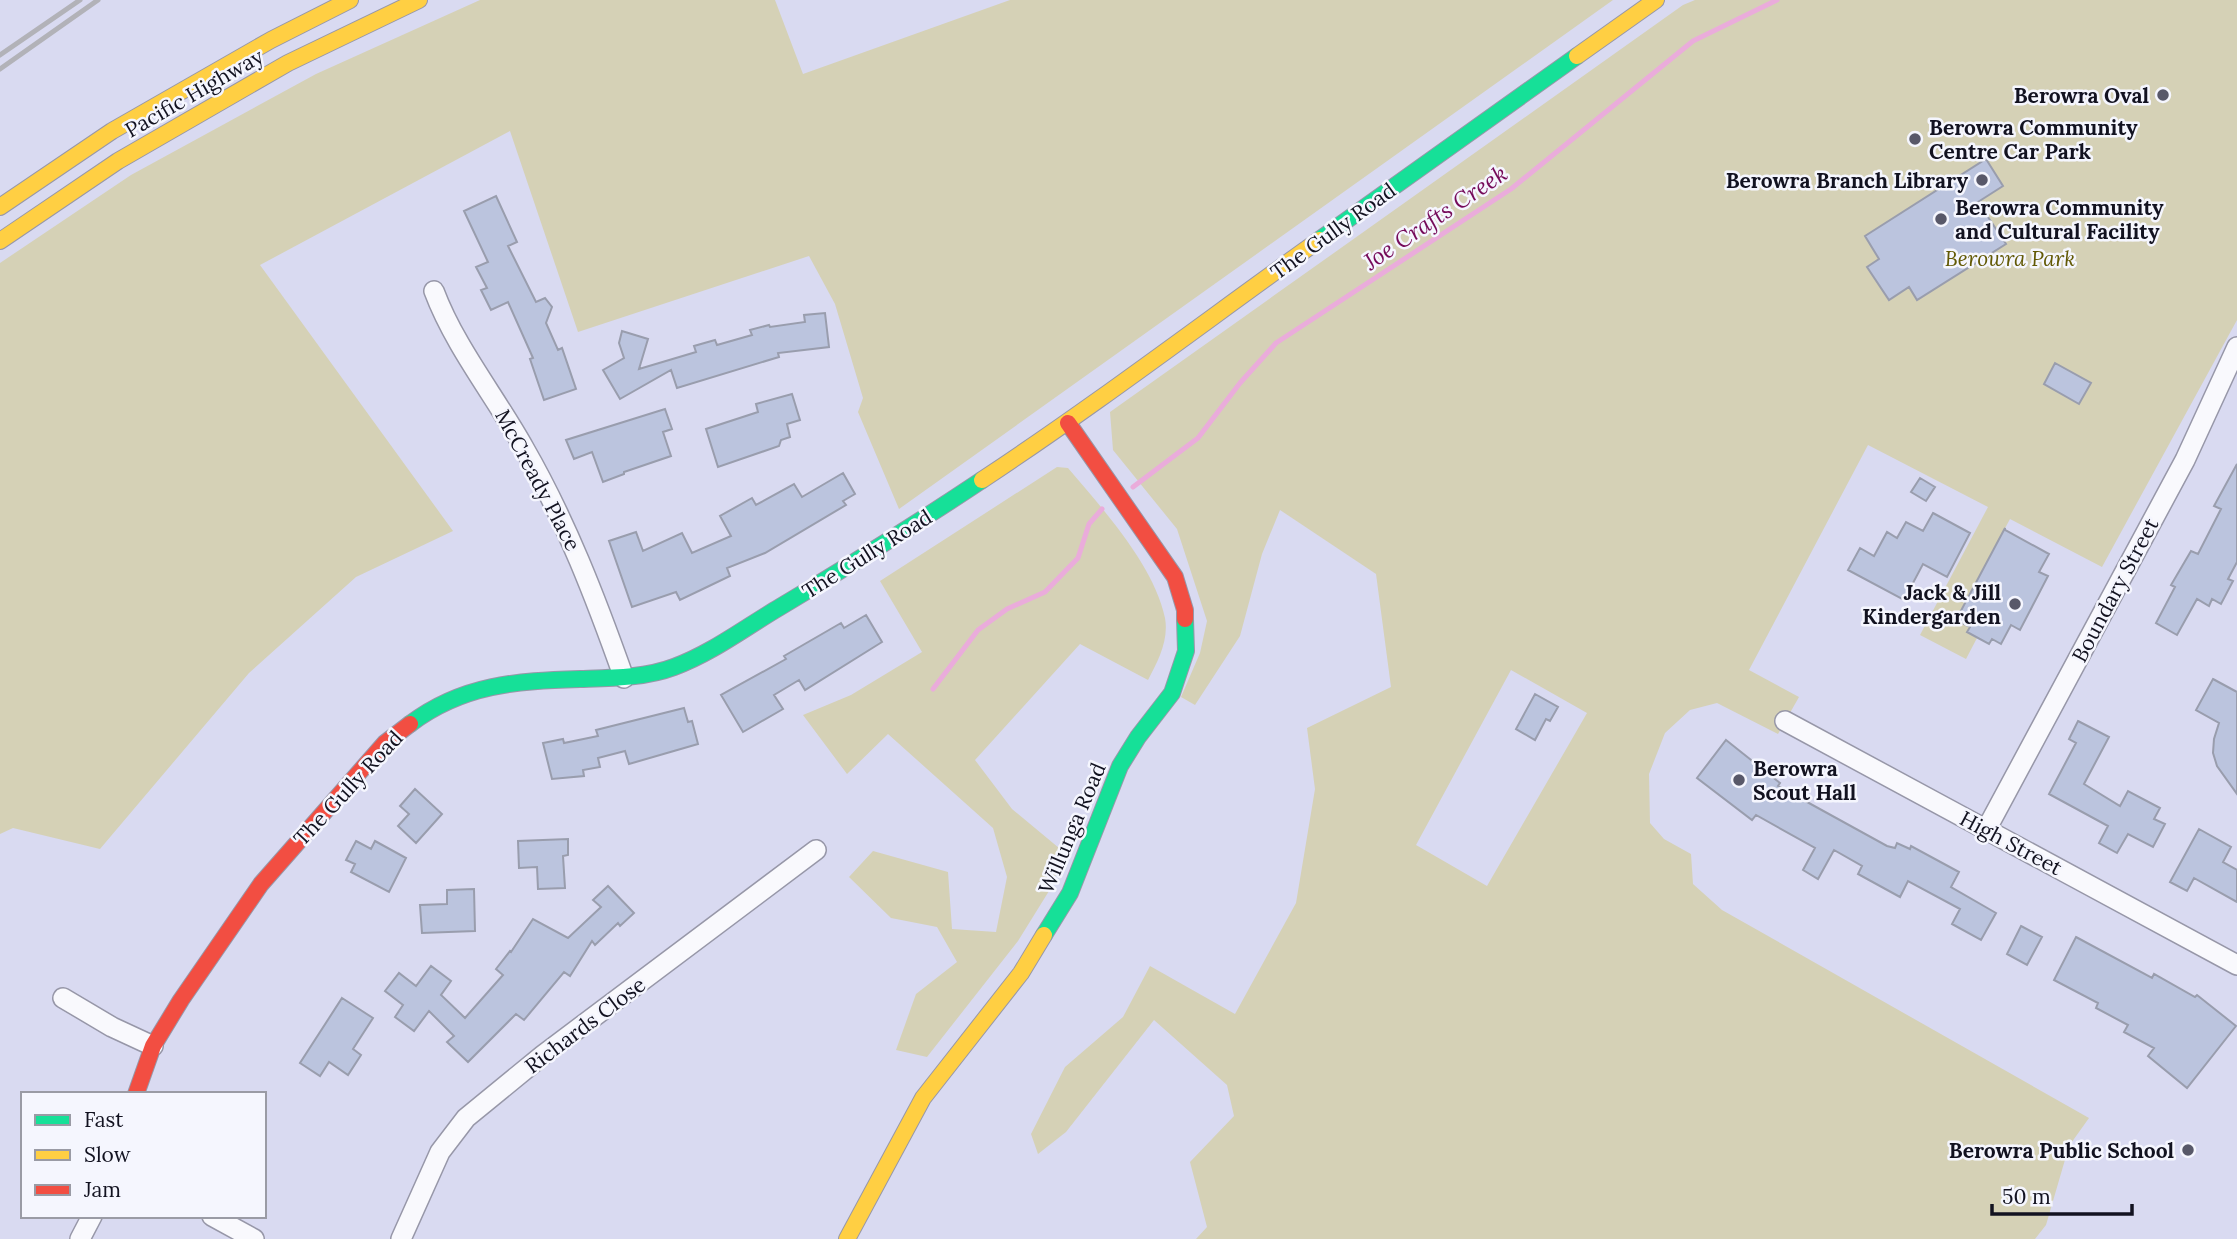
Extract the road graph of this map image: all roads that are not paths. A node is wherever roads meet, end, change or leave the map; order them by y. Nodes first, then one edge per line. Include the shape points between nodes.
1 (350, 0) edge
2 (419, 0) edge
3 (1656, 0) edge
4 (0, 207) edge
5 (0, 241) edge
6 (434, 291) dead end
7 (2237, 347) edge
8 (1068, 423) junction
9 (624, 678) junction
10 (1785, 721) dead end
11 (1986, 830) junction
12 (816, 850) dead end
13 (2237, 965) edge
14 (63, 998) dead end
15 (153, 1046) junction
16 (137, 1092) edge
17 (91, 1218) edge
18 (216, 1218) edge
19 (80, 1239) edge
20 (254, 1239) edge
21 (401, 1239) edge
22 (847, 1239) edge

1 - 4 street, Pacific Highway via 112,131
2 - 5 street, Pacific Highway via 288,63 118,161
3 - 8 street, The Gully Road
6 - 9 street, McCready Place via 445,319 525,449 565,527
7 - 11 street, Boundary Street via 2185,460
8 - 9 street, The Gully Road via 908,530 720,643 674,667
8 - 22 street, Willunga Road via 1175,577 1185,610 1186,651 1172,693 1120,766 1070,894 1021,973 923,1098
9 - 15 street, The Gully Road via 497,684 418,718 385,743 261,884
10 - 11 street, High Street
11 - 13 street, High Street
12 - 21 street, Richards Close via 466,1118 440,1153
14 - 15 street
15 - 16 street, The Gully Road
17 - 19 street
18 - 20 street

